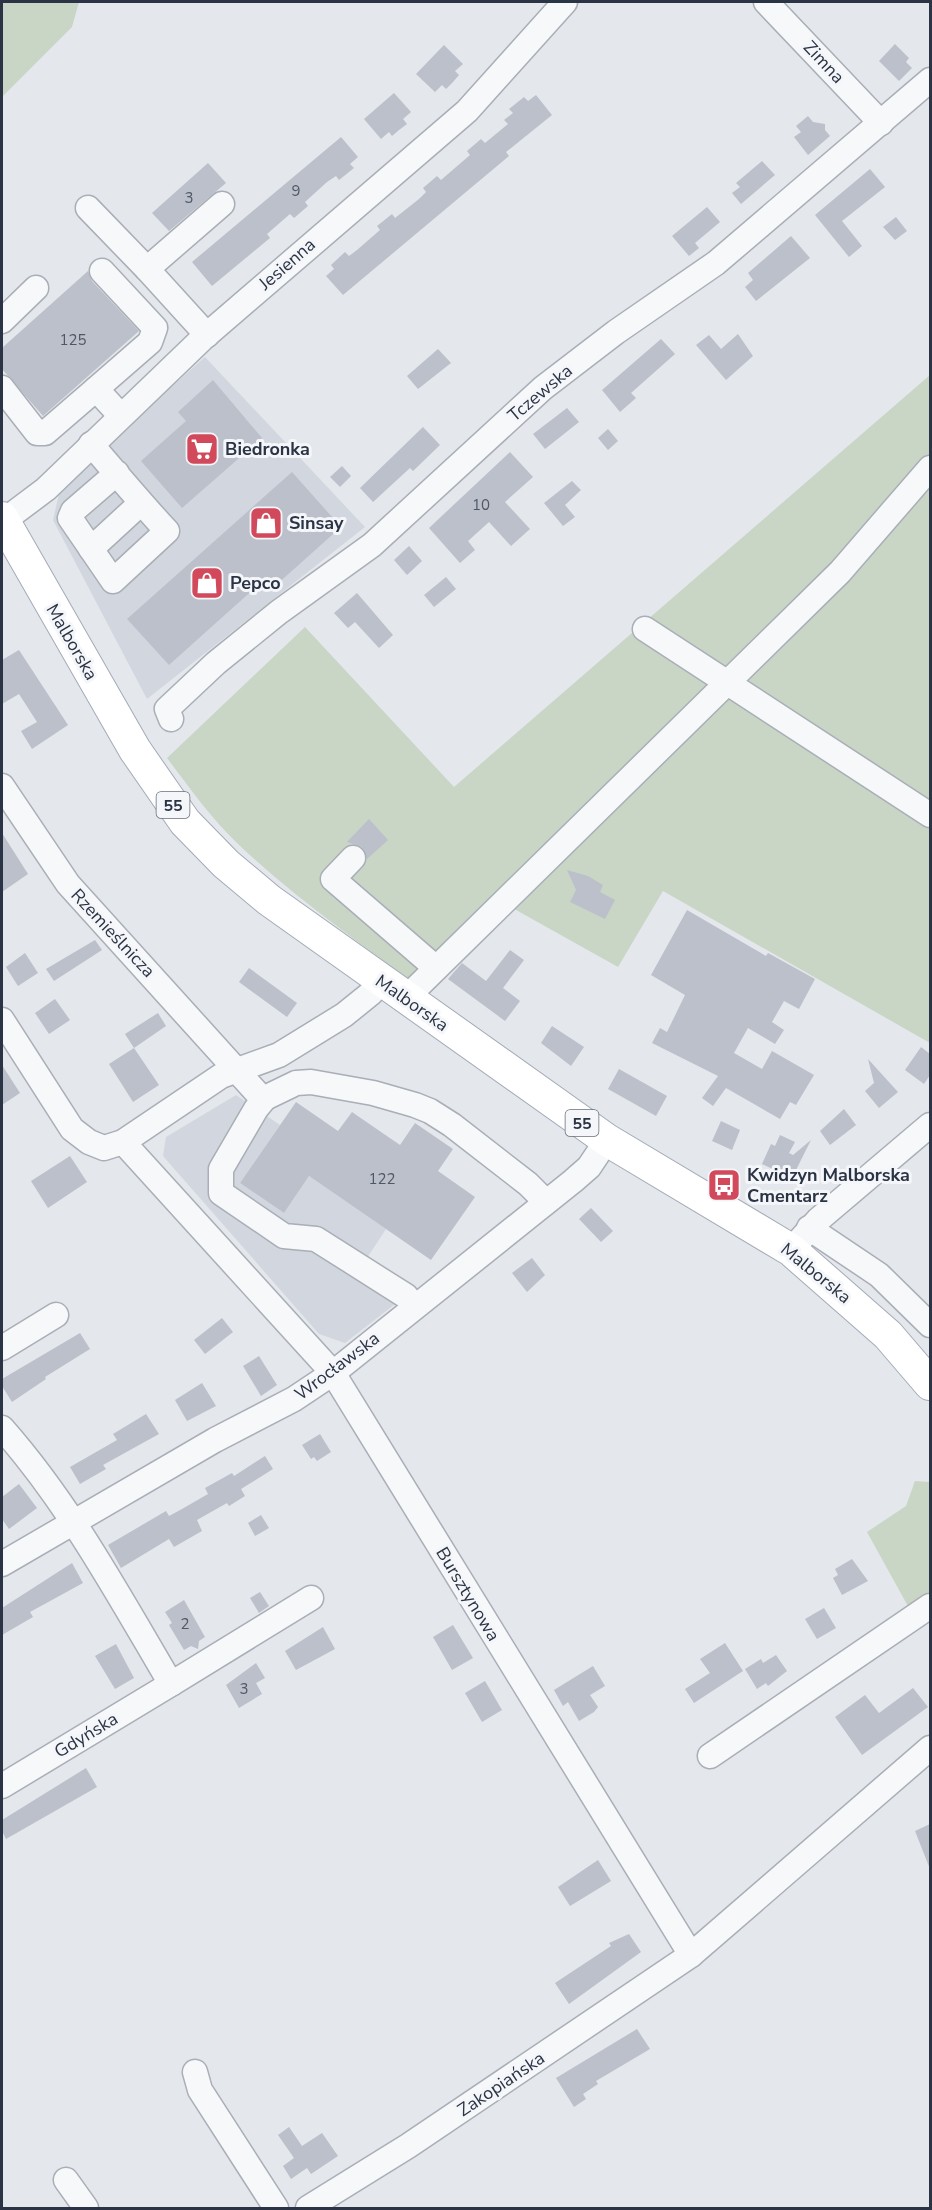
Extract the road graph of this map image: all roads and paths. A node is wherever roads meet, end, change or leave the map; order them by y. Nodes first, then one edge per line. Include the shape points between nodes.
1 (565, 2) edge
2 (766, 2) edge
3 (930, 80) edge
4 (881, 123) junction
5 (222, 204) dead end
6 (88, 208) dead end
7 (147, 269) junction
8 (102, 271) dead end
9 (36, 288) dead end
10 (2, 321) edge
11 (207, 335) junction
12 (2, 388) edge
13 (96, 389) junction
14 (121, 416) junction
15 (91, 444) junction
16 (930, 468) edge
17 (117, 473) junction
18 (141, 503) junction
19 (2, 520) edge
20 (91, 549) junction
21 (645, 629) dead end
22 (728, 684) junction
23 (171, 719) dead end
24 (2, 786) edge
25 (930, 815) edge
26 (353, 858) dead end
27 (436, 968) junction
28 (394, 989) junction
29 (2, 1020) edge
30 (235, 1070) junction
31 (266, 1098) junction
32 (930, 1125) edge
33 (607, 1140) junction
34 (123, 1142) junction
35 (546, 1202) junction
36 (800, 1239) junction
37 (414, 1306) junction
38 (56, 1315) dead end
39 (930, 1325) edge
40 (2, 1348) edge
41 (333, 1373) junction
42 (930, 1384) edge
43 (2, 1428) edge
44 (74, 1521) junction
45 (2, 1564) edge
46 (311, 1598) dead end
47 (930, 1606) edge
48 (171, 1684) junction
49 (930, 1748) edge
50 (710, 1756) dead end
51 (2, 1786) edge
52 (691, 1956) junction
53 (195, 2072) dead end
54 (66, 2180) dead end
55 (86, 2208) edge
56 (276, 2208) edge
57 (308, 2208) edge

1 - 11 street, Jesienna via 468,111
2 - 4 street, Zimna
3 - 4 street, Tczewska
4 - 23 street, Tczewska via 716,263 543,388 372,545 216,663 167,709
5 - 7 street
6 - 7 street
7 - 11 street
8 - 13 street via 155,328 150,342
9 - 10 street
11 - 14 street, Jesienna
12 - 13 street via 37,433 45,433
13 - 14 street
14 - 15 street, Jesienna
15 - 17 street
15 - 19 street, Jesienna via 46,489
16 - 22 street via 840,572
17 - 18 street
17 - 20 street via 70,518
18 - 20 street
18 - 20 street via 167,531 113,581
19 - 28 main road, Malborska / 55 via 135,750 185,822 269,900
21 - 22 street
22 - 25 street
22 - 27 street
24 - 30 street, Rzemieślnicza via 68,885
26 - 27 street via 333,879
27 - 28 street
28 - 30 street via 370,994 279,1055
28 - 33 main road, Malborska / 55
29 - 34 street via 72,1129 104,1148
30 - 31 street, Rzemieślnicza
30 - 34 street
31 - 35 street via 296,1083 311,1082 415,1105 452,1125
31 - 37 street via 221,1168 221,1193 284,1236 316,1239 406,1296
32 - 36 street
33 - 35 street, Wrocławska via 589,1167
33 - 36 main road, Malborska / 55
34 - 41 street, Bursztynowa
35 - 37 street, Wrocławska
36 - 39 street via 879,1275
36 - 42 main road, Malborska / 55
37 - 41 street, Wrocławska
38 - 40 street
41 - 44 street, Wrocławska via 294,1399
41 - 52 street, Bursztynowa
43 - 44 street
44 - 45 street, Wrocławska
44 - 48 street
46 - 48 street, Gdyńska
47 - 50 street
48 - 51 street, Gdyńska
49 - 52 street, Zakopiańska
52 - 57 street, Zakopiańska via 408,2146
53 - 56 street via 200,2090
54 - 55 street

